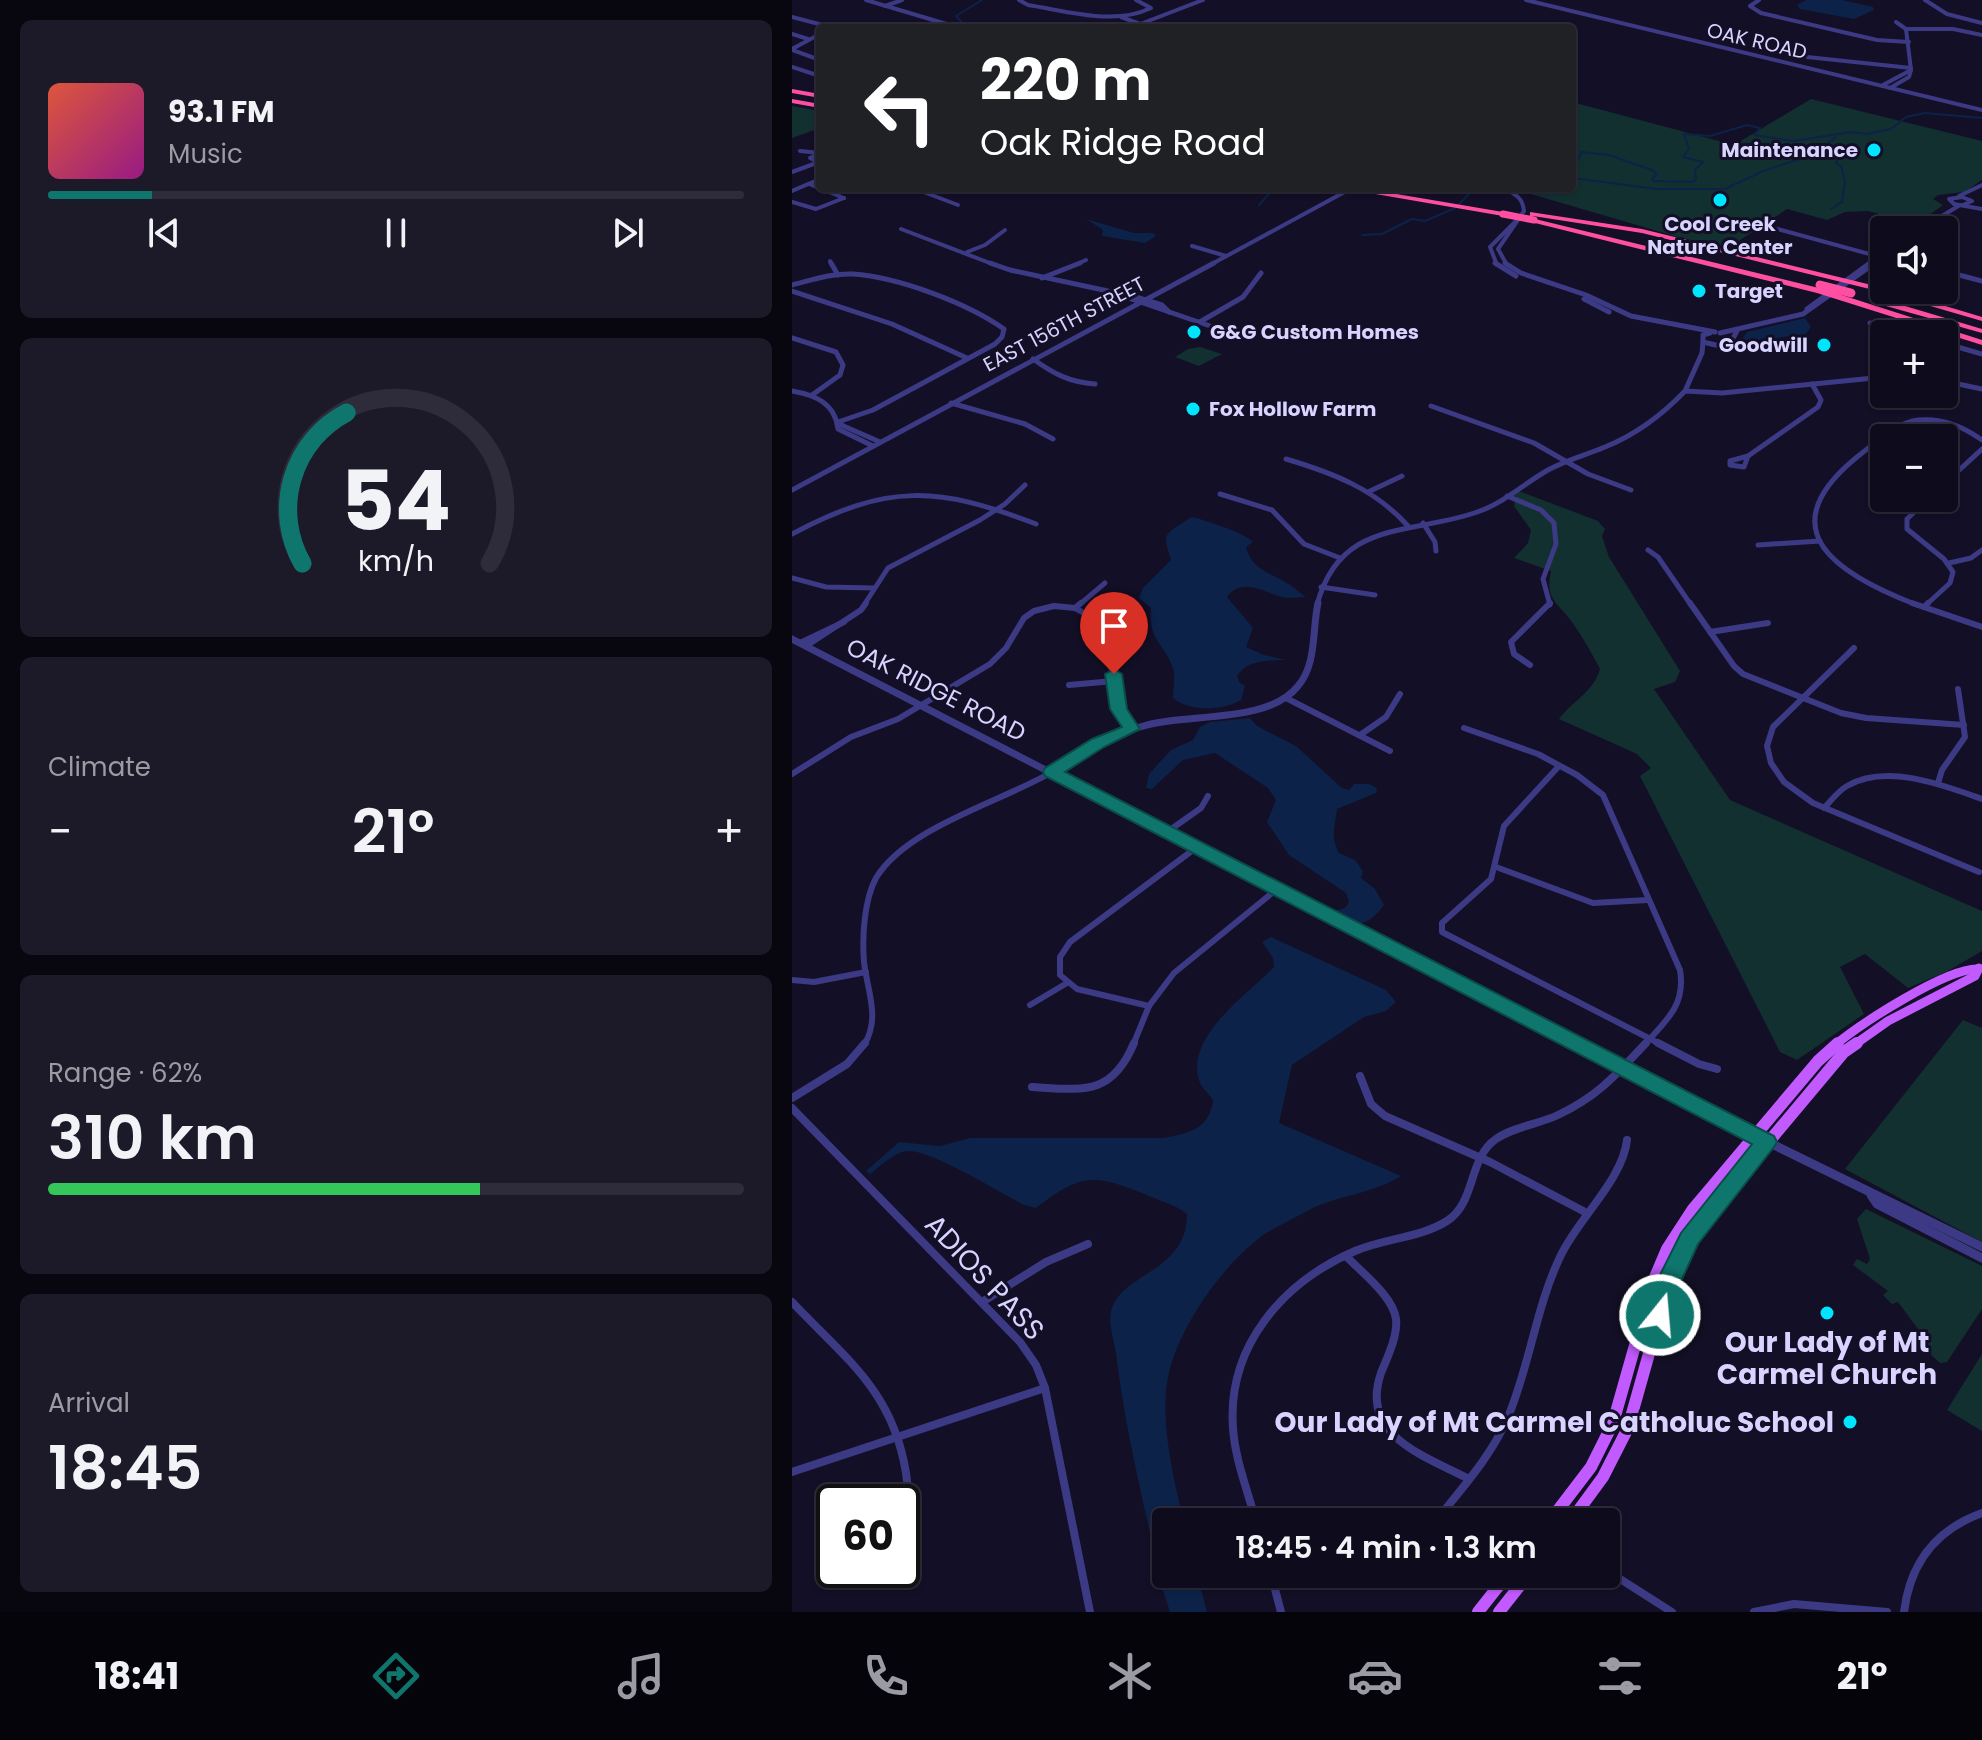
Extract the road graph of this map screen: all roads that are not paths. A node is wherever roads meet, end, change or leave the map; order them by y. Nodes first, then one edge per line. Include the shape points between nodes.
1 (866, 0) edge
2 (902, 0) edge
3 (1019, 0) edge
4 (1136, 0) edge
5 (1203, 0) edge
6 (1526, 0) edge
7 (1544, 0) edge
8 (1759, 0) edge
9 (1925, 0) edge
10 (1538, 3) junction
11 (885, 6) junction
12 (1123, 16) junction
13 (792, 18) edge
14 (1896, 22) dead end
15 (1982, 23) edge
16 (817, 24) edge
17 (946, 24) edge
18 (1141, 24) joint
19 (816, 25) edge
20 (1906, 29) junction
21 (792, 34) edge
22 (1982, 35) edge
23 (816, 36) edge
24 (808, 39) junction
25 (1909, 42) junction
26 (792, 49) edge
27 (802, 55) junction
28 (1807, 57) dead end
29 (792, 58) edge
30 (816, 59) edge
31 (792, 67) edge
32 (1911, 69) junction
33 (816, 75) edge
34 (1882, 86) junction
35 (1890, 88) junction
36 (792, 90) edge
37 (816, 93) edge
38 (792, 99) edge
39 (816, 103) edge
40 (1982, 110) edge
41 (792, 149) edge
42 (800, 151) junction
43 (816, 153) edge
44 (816, 155) edge
45 (810, 158) junction
46 (816, 160) edge
47 (816, 163) edge
48 (792, 170) edge
49 (816, 181) edge
50 (809, 184) junction
51 (816, 187) edge
52 (1979, 187) edge
53 (792, 191) edge
54 (829, 192) edge
55 (924, 192) edge
56 (1350, 192) edge
57 (1377, 192) edge
58 (1397, 192) edge
59 (1511, 192) edge
60 (1959, 196) junction
61 (1971, 201) junction
62 (792, 202) edge
63 (1448, 202) junction
64 (1950, 202) junction
65 (958, 205) dead end
66 (1961, 205) junction
67 (1982, 208) edge
68 (1523, 210) junction
69 (1944, 213) junction
70 (1940, 216) edge
71 (1534, 217) junction
72 (1770, 227) dead end
73 (901, 229) dead end
74 (1005, 230) dead end
75 (1192, 246) dead end
76 (966, 253) junction
77 (1870, 253) edge
78 (1226, 256) junction
79 (1086, 260) dead end
80 (830, 261) dead end
81 (1870, 268) edge
82 (1261, 273) dead end
83 (838, 275) junction
84 (1958, 275) edge
85 (1042, 278) junction
86 (1982, 281) edge
87 (1851, 285) junction
88 (792, 288) edge
89 (1826, 288) junction
90 (1870, 288) edge
91 (1141, 300) junction
92 (1927, 304) edge
93 (1982, 322) edge
94 (1198, 323) junction
95 (1219, 329) dead end
96 (1737, 330) junction
97 (1982, 331) edge
98 (1718, 333) junction
99 (792, 338) edge
100 (1731, 338) junction
101 (1702, 340) junction
102 (1982, 340) edge
103 (1720, 346) junction
104 (1958, 347) edge
105 (1702, 353) junction
106 (1982, 354) edge
107 (967, 358) junction
108 (1033, 359) junction
109 (855, 364) dead end
110 (843, 365) junction
111 (1870, 378) edge
112 (1958, 383) edge
113 (1095, 384) dead end
114 (1812, 384) junction
115 (1980, 386) edge
116 (792, 391) edge
117 (1685, 391) junction
118 (812, 395) junction
119 (954, 402) junction
120 (1431, 406) dead end
121 (839, 423) junction
122 (1053, 439) dead end
123 (1982, 440) edge
124 (880, 442) junction
125 (873, 446) junction
126 (1982, 449) edge
127 (1748, 456) dead end
128 (1286, 459) dead end
129 (1565, 461) junction
130 (1958, 471) edge
131 (1402, 476) dead end
132 (1025, 485) dead end
133 (792, 490) edge
134 (1631, 490) dead end
135 (1368, 492) junction
136 (1220, 494) dead end
137 (1507, 496) junction
138 (996, 510) junction
139 (1914, 512) edge
140 (1423, 523) junction
141 (1036, 524) dead end
142 (1408, 526) junction
143 (792, 534) edge
144 (1820, 541) junction
145 (1758, 545) dead end
146 (1648, 550) dead end
147 (1982, 550) edge
148 (1436, 551) dead end
149 (1340, 558) junction
150 (1949, 563) junction
151 (792, 578) edge
152 (1105, 583) dead end
153 (1321, 587) junction
154 (874, 588) junction
155 (1375, 595) dead end
156 (1924, 607) junction
157 (1075, 608) junction
158 (1768, 623) dead end
159 (1982, 627) edge
160 (1710, 632) junction
161 (799, 642) edge
162 (1854, 648) dead end
163 (1530, 665) dead end
164 (1114, 681) junction
165 (1069, 685) dead end
166 (1958, 689) dead end
167 (1400, 694) dead end
168 (1286, 698) junction
169 (1801, 698) junction
170 (922, 706) junction
171 (1964, 725) junction
172 (1464, 728) dead end
173 (1132, 729) junction
174 (1360, 735) junction
175 (1390, 751) dead end
176 (1559, 766) junction
177 (1052, 772) junction
178 (792, 774) edge
179 (1938, 783) junction
180 (1208, 796) dead end
181 (1982, 799) edge
182 (1824, 808) junction
183 (1167, 832) junction
184 (1197, 847) junction
185 (1496, 867) junction
186 (1979, 872) dead end
187 (1277, 889) junction
188 (1648, 900) junction
189 (1980, 969) edge
190 (866, 972) junction
191 (792, 980) edge
192 (1067, 983) junction
193 (1030, 1005) dead end
194 (1149, 1006) junction
195 (1651, 1040) junction
196 (1625, 1069) junction
197 (1717, 1069) dead end
198 (1360, 1076) dead end
199 (1032, 1087) dead end
200 (792, 1098) edge
201 (792, 1108) edge
202 (1755, 1136) junction
203 (1627, 1140) dead end
204 (1767, 1142) junction
205 (1481, 1157) junction
206 (1871, 1195) junction
207 (1585, 1212) junction
208 (1088, 1244) dead end
209 (1982, 1247) edge
210 (1346, 1256) junction
211 (1982, 1258) edge
212 (792, 1302) edge
213 (982, 1302) junction
214 (1045, 1388) junction
215 (899, 1437) junction
216 (792, 1472) edge
217 (1469, 1479) junction
218 (906, 1484) edge
219 (1253, 1508) edge
220 (1446, 1508) edge
221 (1560, 1508) edge
222 (1580, 1508) edge
223 (1982, 1513) edge
224 (1620, 1579) edge
225 (1275, 1588) edge
226 (1497, 1588) edge
227 (1518, 1588) edge
228 (1090, 1612) edge
229 (1281, 1612) edge
230 (1478, 1612) edge
231 (1499, 1612) edge
232 (1672, 1612) edge
233 (1754, 1612) edge
234 (1887, 1612) edge
235 (1904, 1612) edge

1 - 11 street
2 - 11 street
3 - 12 street
4 - 12 street via 1151,8
5 - 18 street
6 - 10 street, OAK ROAD
7 - 10 street
8 - 25 street via 1750,6 1761,13 1877,40
9 - 15 street via 1947,14
10 - 34 street, OAK ROAD
11 - 17 street
12 - 18 street
13 - 16 street
13 - 19 street
14 - 20 street
20 - 22 street
20 - 25 street
21 - 24 street
23 - 24 street
24 - 26 street
25 - 32 street
26 - 27 street
27 - 29 street
27 - 30 street
28 - 32 street
31 - 33 street
32 - 34 street
32 - 35 street via 1909,77
34 - 35 street, OAK ROAD
35 - 40 street, OAK ROAD
36 - 37 highway
38 - 39 highway
41 - 42 street
42 - 43 street
42 - 45 street
44 - 45 street
45 - 46 street
45 - 48 street
47 - 48 street
49 - 50 street
50 - 51 street
50 - 53 street
52 - 60 street
52 - 61 street
54 - 62 street via 844,198 816,209
55 - 65 street
56 - 78 street, EAST 156TH STREET
57 - 63 highway
58 - 63 highway
59 - 68 street via 1519,197
60 - 61 street
60 - 64 street
61 - 66 street
61 - 67 street
63 - 71 highway, bridge
64 - 66 street
64 - 69 street
66 - 67 street
66 - 69 street
68 - 98 street via 1520,224 1498,249 1500,260 1514,271 1628,315
68 - 101 street via 1490,247 1492,260 1506,272 1624,318 1686,330
69 - 70 street
71 - 87 highway via 1642,231
71 - 89 highway
72 - 77 street
73 - 76 street
74 - 76 street
75 - 78 street
76 - 85 street
78 - 91 street, EAST 156TH STREET
79 - 85 street
80 - 83 street
81 - 87 street
82 - 94 street via 1235,303
83 - 88 street
83 - 107 street via 876,277 976,313 1004,329 995,344
84 - 86 street
85 - 91 street
87 - 89 highway, bridge
87 - 89 street
87 - 90 highway
87 - 93 highway
87 - 97 highway
88 - 107 street
89 - 96 street via 1805,313
89 - 102 highway
91 - 94 street
91 - 108 street, EAST 156TH STREET
92 - 93 highway
94 - 95 street
96 - 98 street
96 - 100 street
98 - 100 street
98 - 101 street
99 - 110 street via 836,352
100 - 103 street
101 - 103 street
101 - 105 street
103 - 105 street
104 - 106 street
105 - 117 street
107 - 121 street
108 - 113 street via 1064,379
108 - 119 street, EAST 156TH STREET
109 - 110 street
110 - 118 street via 840,375
111 - 114 street
112 - 115 street
114 - 117 street via 1722,393
114 - 127 street via 1821,400 1818,407
116 - 118 street
117 - 129 street via 1621,440
118 - 121 street via 828,403
119 - 122 street via 1025,424
119 - 124 street, EAST 156TH STREET
120 - 129 street via 1534,443
121 - 124 street
121 - 125 street via 838,429
123 - 144 street via 1967,430 1926,419 1899,424 1824,489 1813,516
124 - 125 street, EAST 156TH STREET
125 - 133 street, EAST 156TH STREET
126 - 130 street
128 - 135 street via 1332,473
129 - 134 street
129 - 137 street
131 - 135 street
132 - 138 street
135 - 142 street
136 - 149 street via 1272,510 1304,544
137 - 140 street via 1480,511
137 - 163 street via 1542,510 1559,532 1543,578 1550,605 1511,642 1514,654
138 - 141 street
138 - 143 street via 953,497 911,496 852,508
138 - 154 street via 896,563
139 - 150 street via 1907,529 1916,542
140 - 142 street
140 - 148 street
142 - 149 street via 1369,538
144 - 145 street
144 - 156 street via 1857,578
146 - 160 street
147 - 150 street
149 - 153 street
150 - 156 street via 1952,579
151 - 154 street via 826,587
152 - 157 street
153 - 155 street
153 - 168 street via 1313,614 1312,662 1305,680
154 - 161 street via 861,610
156 - 159 street
157 - 164 street via 1091,619
157 - 170 street via 1054,606 1028,615 997,658
158 - 160 street
160 - 169 street via 1740,671
161 - 170 street, OAK RIDGE ROAD
162 - 169 street
164 - 165 street
164 - 173 street via 1120,715
166 - 171 street
167 - 174 street via 1386,717
168 - 173 street via 1249,711
168 - 174 street
169 - 171 street via 1866,718
169 - 182 street via 1773,727 1768,753 1784,782
170 - 177 street, OAK RIDGE ROAD
170 - 178 street via 851,737
171 - 179 street via 1963,742
172 - 176 street
173 - 177 street
174 - 175 street
176 - 185 street via 1504,826
176 - 188 street via 1584,777 1603,795
177 - 183 street, OAK RIDGE ROAD
177 - 190 street via 1021,792 978,807 884,867 868,905
179 - 181 street
179 - 182 street via 1861,780
180 - 183 street via 1201,808
182 - 186 street
183 - 184 street, OAK RIDGE ROAD
184 - 187 street, OAK RIDGE ROAD
184 - 192 street via 1066,947 1058,966
185 - 188 street via 1582,901 1609,905
185 - 195 street via 1486,884 1442,923 1448,937
187 - 194 street via 1183,965
187 - 196 street, OAK RIDGE ROAD
188 - 195 street via 1683,987 1678,1007
189 - 202 main road via 1965,969 1848,1033
189 - 204 main road via 1852,1045
190 - 191 street via 814,982
190 - 200 street via 874,1011 868,1038 834,1074
192 - 193 street
192 - 194 street
194 - 199 street via 1125,1064 1110,1080 1082,1090
195 - 196 street
195 - 197 street
196 - 202 street, OAK RIDGE ROAD
196 - 205 street via 1603,1090 1558,1115 1496,1139
198 - 205 street via 1371,1104 1385,1116
201 - 213 street, ADIOS PASS
202 - 204 street, OAK RIDGE ROAD
202 - 221 main road via 1693,1209 1667,1249 1610,1431
203 - 207 street via 1625,1157
204 - 206 street, OAK RIDGE ROAD
204 - 222 main road via 1682,1252 1628,1428
205 - 207 street
205 - 210 street via 1462,1207 1451,1219
206 - 209 street, OAK RIDGE ROAD via 1883,1196
206 - 211 street, OAK RIDGE ROAD via 1877,1204
207 - 217 street via 1553,1269 1503,1427
208 - 213 street via 1046,1262
210 - 217 street via 1388,1301 1396,1318 1374,1396 1377,1417 1400,1440
210 - 219 street via 1314,1271 1272,1308 1240,1365 1232,1424
212 - 215 street via 882,1402
213 - 214 street, ADIOS PASS via 1020,1342
214 - 215 street
214 - 228 street, ADIOS PASS
215 - 216 street
215 - 218 street
217 - 220 street
223 - 235 street via 1949,1528 1925,1550 1909,1581
224 - 232 street
225 - 229 street
226 - 230 main road
227 - 231 main road
233 - 234 street via 1794,1604

